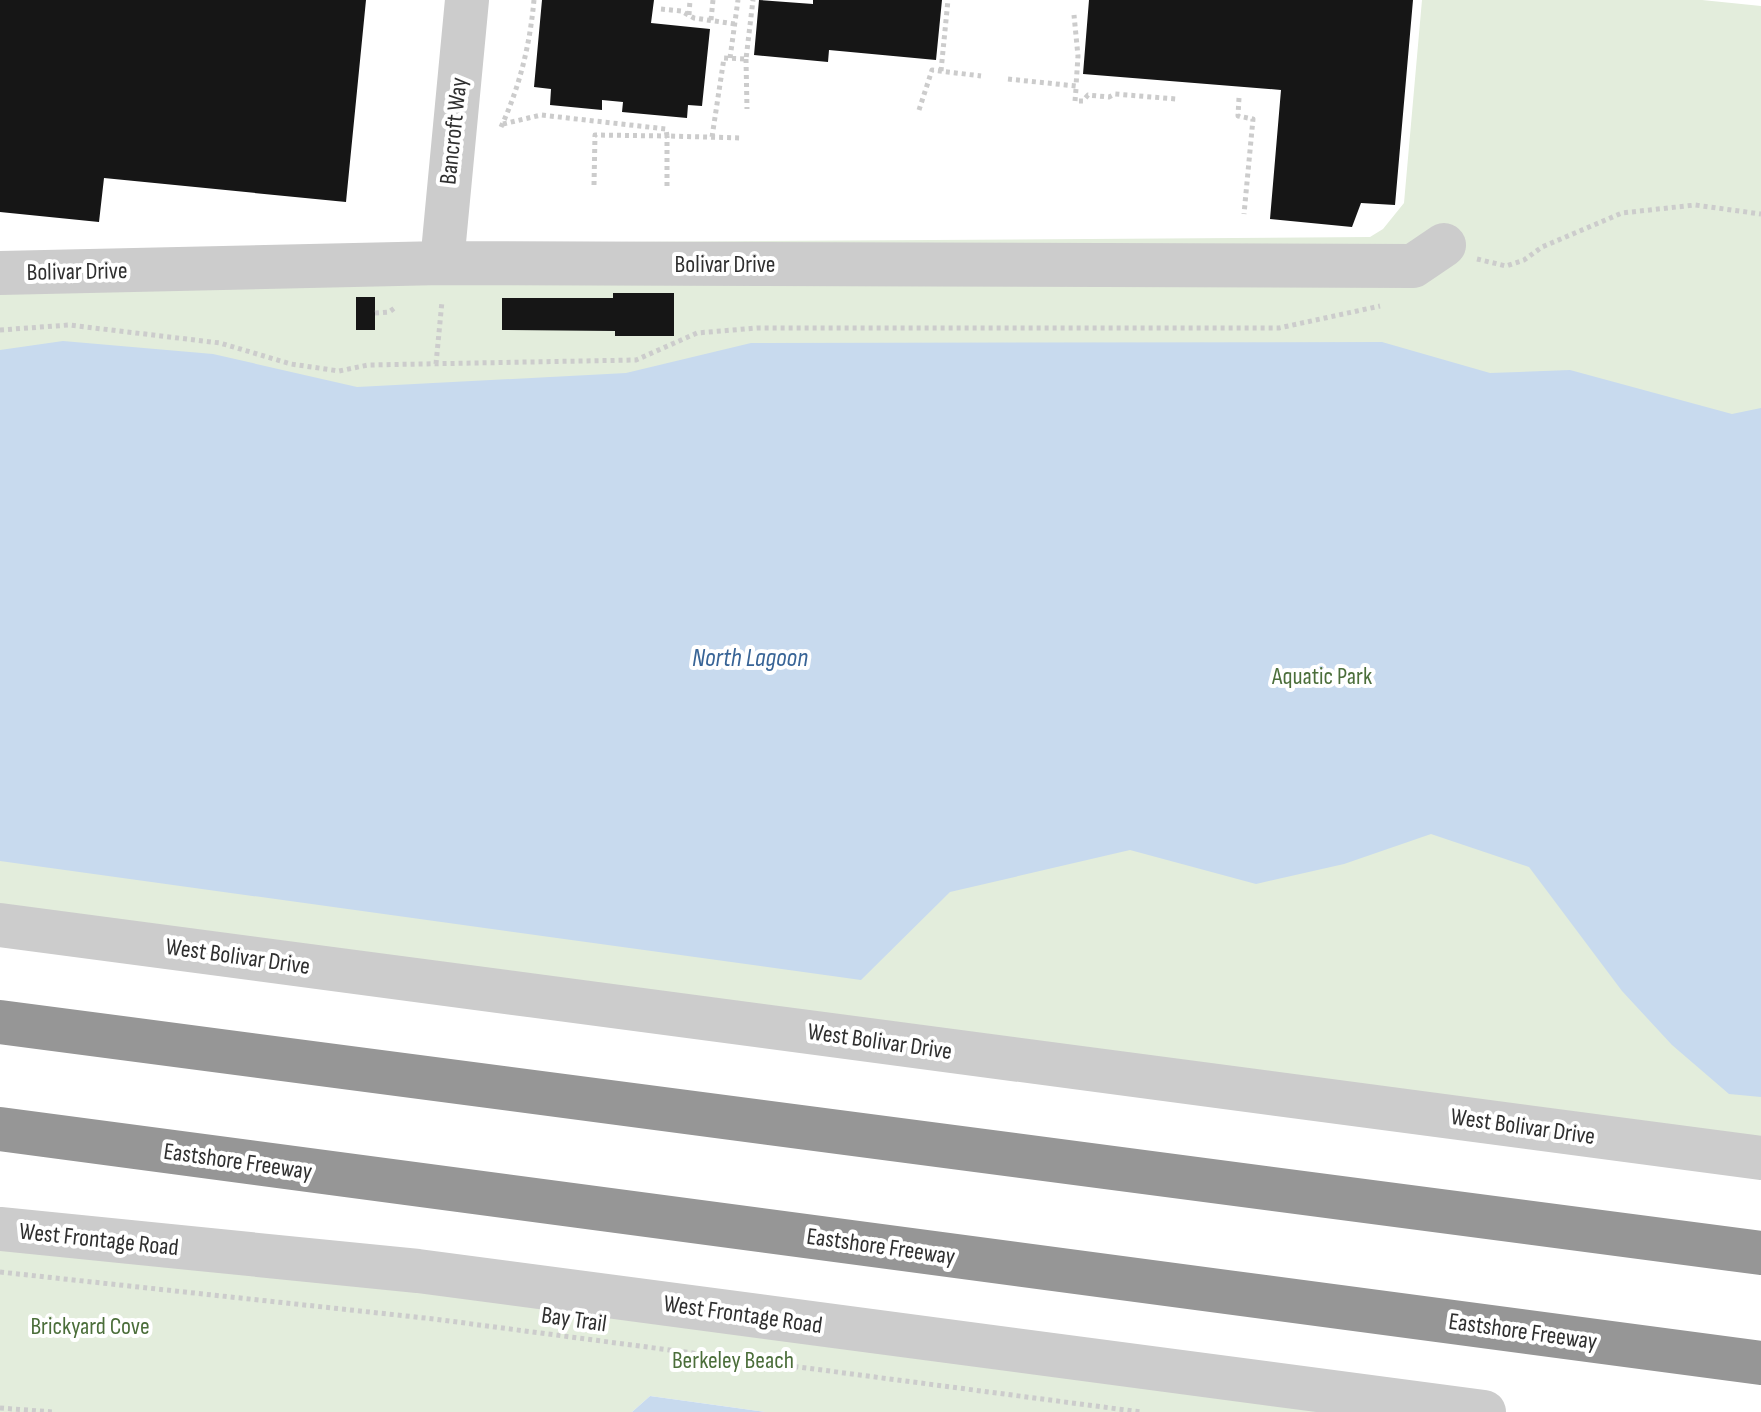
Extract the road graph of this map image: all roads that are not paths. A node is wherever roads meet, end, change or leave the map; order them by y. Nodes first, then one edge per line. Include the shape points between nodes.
1 (467, 0) edge
2 (1444, 245) road end
3 (442, 263) junction
4 (0, 273) edge
5 (0, 925) edge
6 (0, 1022) edge
7 (0, 1129) edge
8 (1761, 1158) edge
9 (0, 1229) edge
10 (1761, 1253) edge
11 (1761, 1363) edge
12 (1484, 1412) edge

1 - 3 street, Bancroft Way
2 - 3 street, Bolivar Drive via 1413,266
3 - 4 street, Bolivar Drive
5 - 8 street, West Bolivar Drive
6 - 10 highway
7 - 11 highway, Eastshore Freeway
9 - 12 street, West Frontage Road via 418,1271

